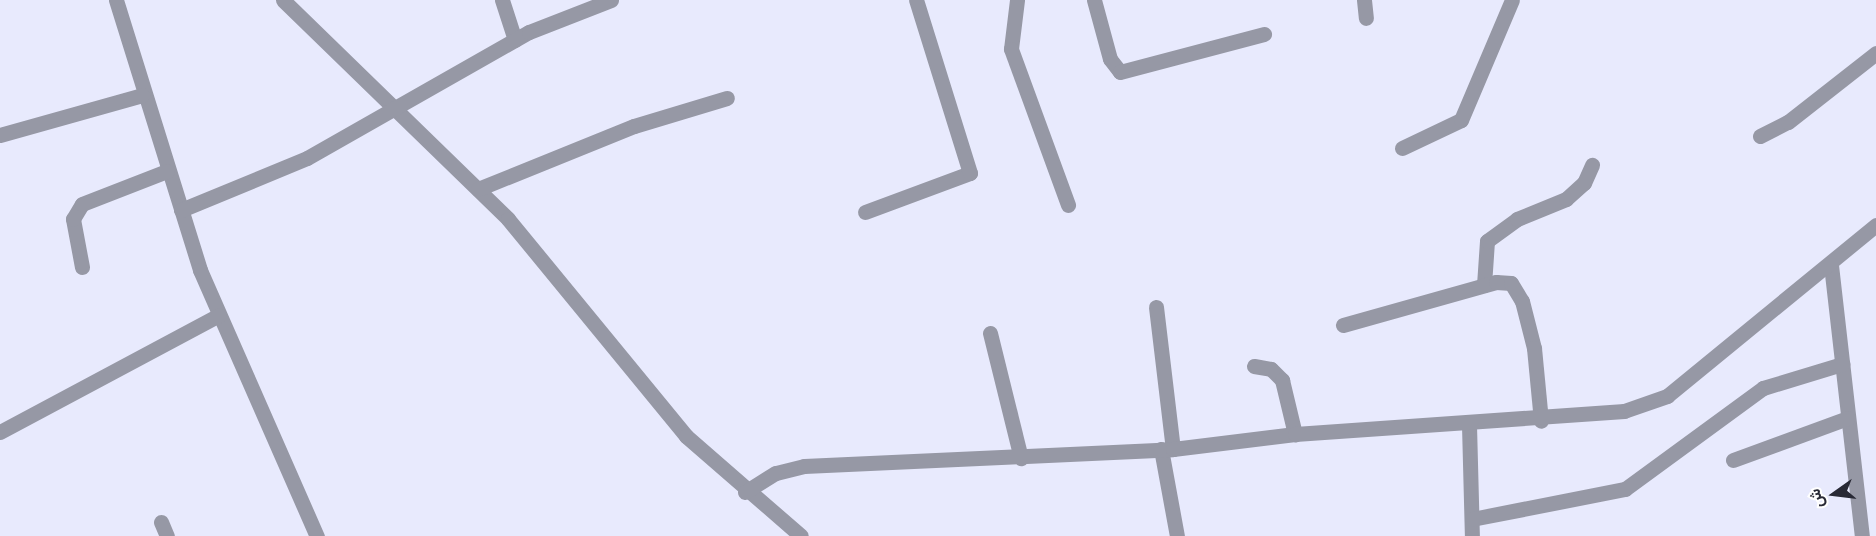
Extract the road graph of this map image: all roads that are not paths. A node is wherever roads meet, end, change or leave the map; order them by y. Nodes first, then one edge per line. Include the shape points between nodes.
1 (116, 0) edge
2 (283, 0) edge
3 (502, 0) edge
4 (611, 0) edge
5 (916, 0) edge
6 (1017, 0) edge
7 (1094, 0) edge
8 (1364, 0) edge
9 (1512, 0) edge
10 (1366, 18) dead end
11 (1264, 34) dead end
12 (515, 40) junction
13 (1876, 53) edge
14 (142, 95) junction
15 (727, 98) dead end
16 (392, 107) junction
17 (0, 135) edge
18 (1760, 136) dead end
19 (1402, 148) dead end
20 (1592, 165) dead end
21 (167, 171) junction
22 (478, 189) junction
23 (1068, 206) dead end
24 (181, 210) junction
25 (865, 212) dead end
26 (1876, 225) edge
27 (1831, 265) junction
28 (82, 267) dead end
29 (1484, 285) junction
30 (1156, 308) dead end
31 (219, 315) junction
32 (1342, 325) dead end
33 (990, 333) dead end
34 (1842, 364) junction
35 (1254, 366) dead end
36 (1848, 418) junction
37 (1541, 421) junction
38 (1469, 425) junction
39 (0, 432) edge
40 (1295, 434) junction
41 (1167, 449) junction
42 (1021, 458) junction
43 (1733, 460) dead end
44 (745, 492) junction
45 (1472, 519) junction
46 (317, 536) edge
47 (801, 536) edge
48 (1177, 536) edge
49 (1472, 536) edge
50 (1862, 536) edge

1 - 14 street
2 - 16 street
3 - 12 street
4 - 12 street
5 - 25 street via 970,173
6 - 23 street via 1011,48
7 - 11 street via 1110,59 1120,72
8 - 10 street
9 - 19 street via 1461,120
12 - 16 street
13 - 18 street via 1788,122
14 - 17 street
14 - 21 street
15 - 22 street via 634,126
16 - 22 street
16 - 24 street via 365,128 307,158
20 - 29 street via 1584,183 1566,199 1517,219 1487,241
21 - 24 street
21 - 28 street via 82,204 73,219
22 - 44 street via 614,344 686,436
24 - 31 street
26 - 27 street
27 - 34 street
27 - 37 street via 1667,396 1624,411
29 - 32 street
29 - 37 street via 1511,283 1522,301 1541,388
30 - 41 street
31 - 39 street
31 - 46 street
33 - 42 street
34 - 36 street
34 - 45 street via 1763,388 1625,489
35 - 40 street via 1272,369 1282,380
36 - 43 street
36 - 50 street
37 - 38 street
38 - 40 street
38 - 45 street
40 - 41 street
41 - 42 street
41 - 48 street
42 - 44 street via 804,466 776,473
44 - 47 street
45 - 49 street

